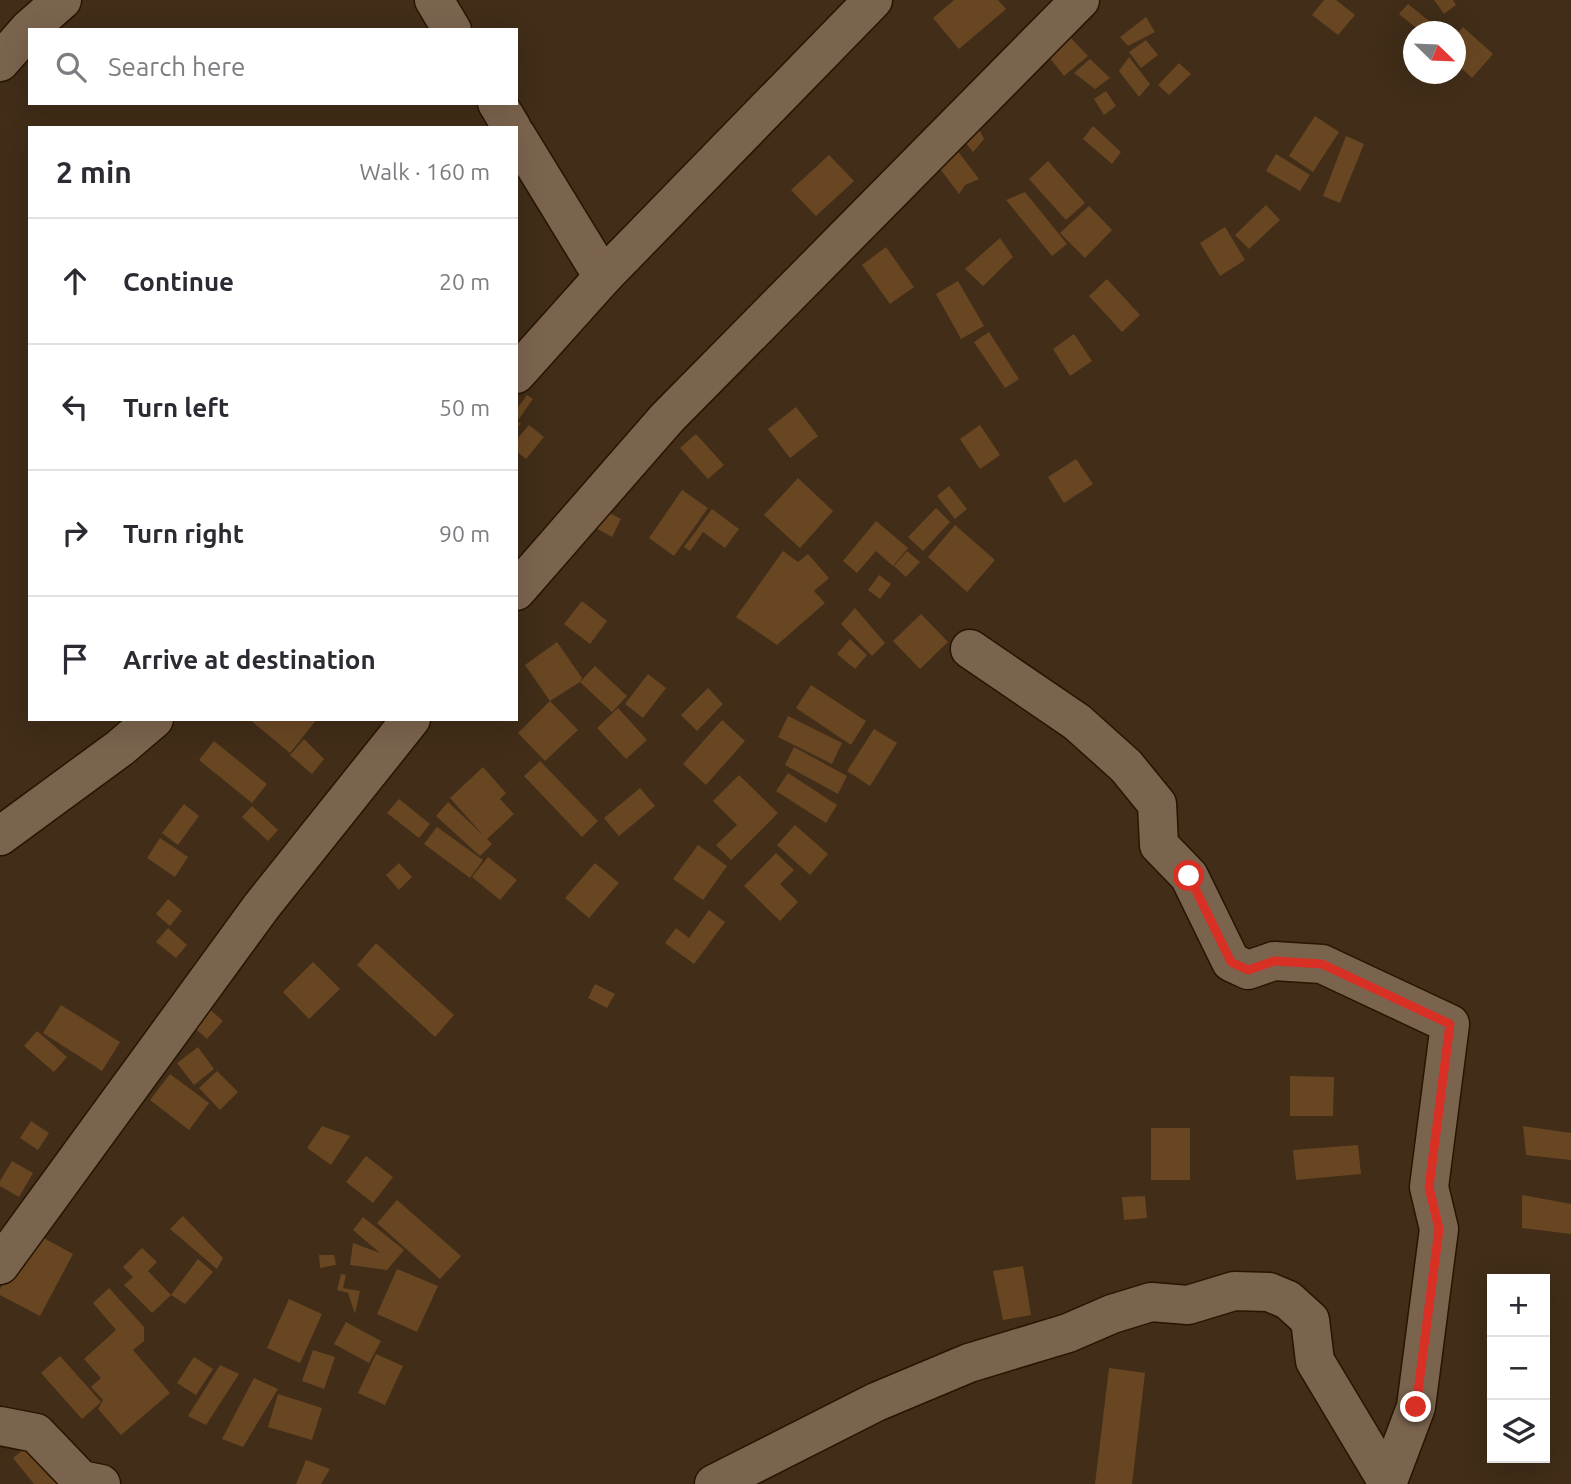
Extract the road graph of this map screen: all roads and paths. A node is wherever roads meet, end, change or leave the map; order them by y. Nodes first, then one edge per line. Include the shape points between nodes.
1 (62, 0) edge
2 (434, 0) edge
3 (873, 0) edge
4 (1080, 0) edge
5 (30, 28) edge
6 (451, 28) edge
7 (28, 30) edge
8 (0, 62) edge
9 (498, 105) edge
10 (511, 126) edge
11 (518, 138) edge
12 (603, 277) junction
13 (518, 372) edge
14 (518, 589) edge
15 (970, 649) dead end
16 (152, 721) edge
17 (409, 721) edge
18 (0, 836) edge
19 (0, 1265) edge
20 (0, 1426) edge
21 (1387, 1483) edge
22 (101, 1484) edge
23 (714, 1484) edge

1 - 5 street
2 - 6 street
3 - 12 street
4 - 14 street via 667,418
7 - 8 street
9 - 10 street
11 - 12 street
12 - 13 street
15 - 21 street via 1077,722 1126,766 1157,804 1159,845 1189,876 1231,962 1248,970 1274,961 1322,964 1450,1024 1429,1187 1439,1229 1416,1407
16 - 18 street
17 - 19 street via 261,907
20 - 22 street via 36,1433 81,1480
21 - 23 street via 1315,1361 1310,1320 1288,1300 1269,1292 1234,1291 1188,1305 1151,1302 969,1363 876,1402

